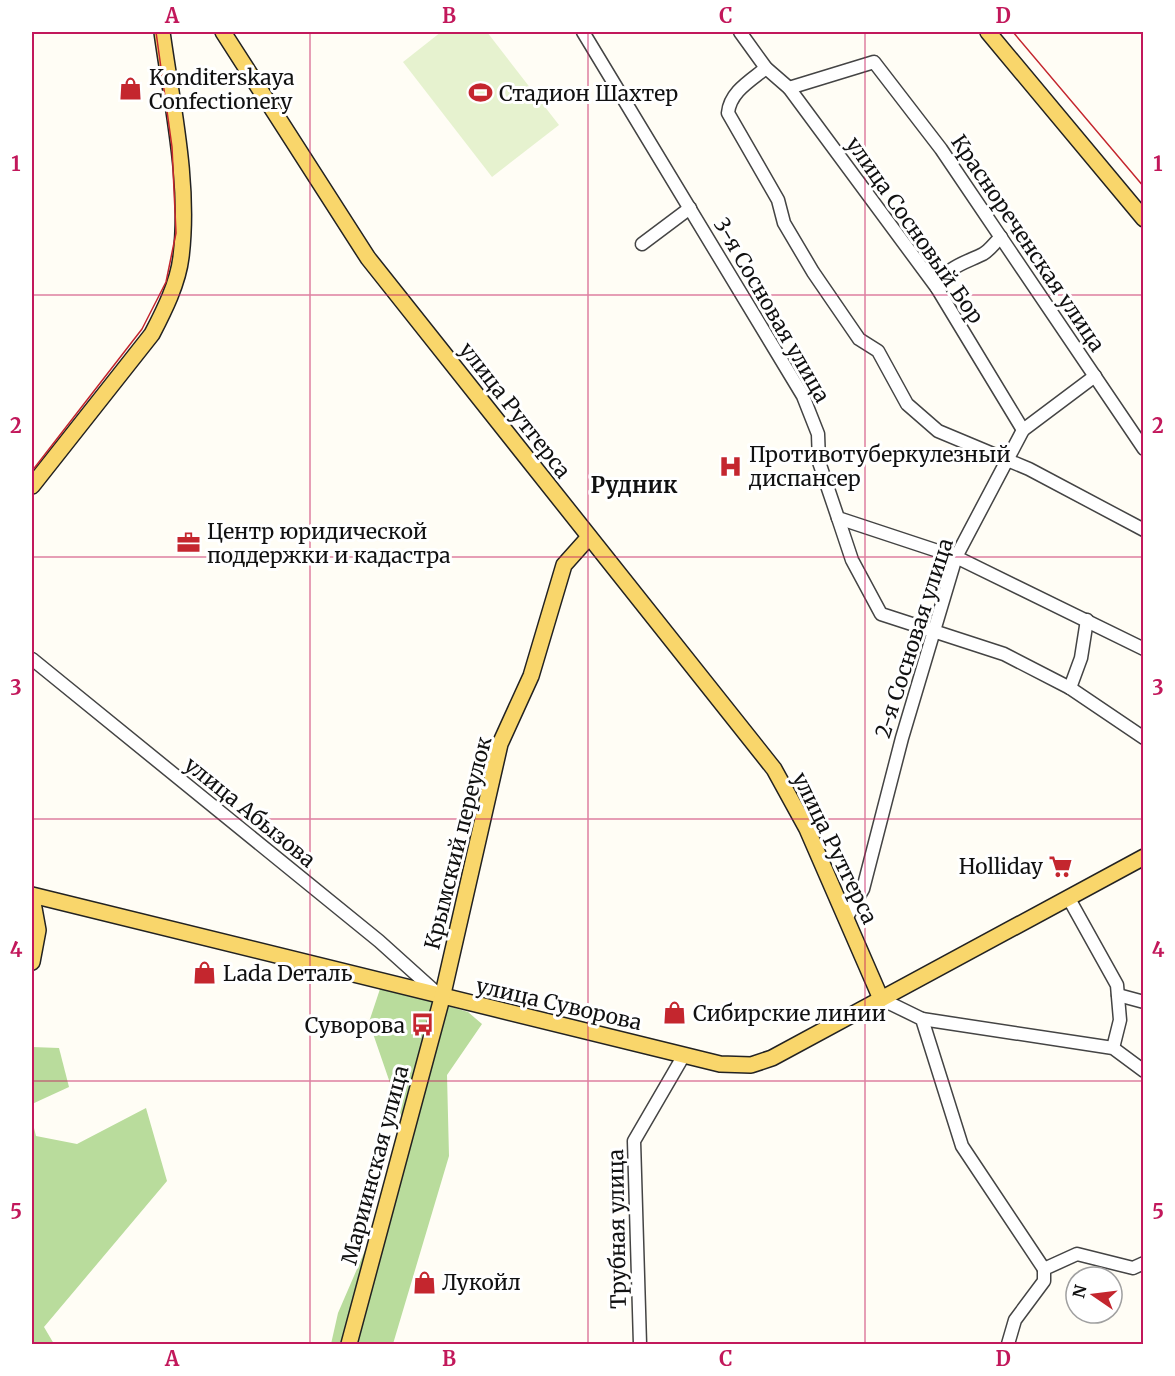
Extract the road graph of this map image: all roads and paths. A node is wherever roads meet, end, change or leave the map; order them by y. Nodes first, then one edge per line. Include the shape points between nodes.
1 (162, 32) edge
2 (223, 32) edge
3 (583, 32) edge
4 (740, 32) edge
5 (988, 32) edge
6 (1001, 32) edge
7 (766, 68) junction
8 (789, 88) junction
9 (1143, 205) edge
10 (690, 208) junction
11 (1143, 219) edge
12 (1001, 237) junction
13 (642, 244) dead end
14 (937, 288) junction
15 (1095, 376) junction
16 (1023, 430) junction
17 (1143, 449) edge
18 (1007, 461) junction
19 (32, 486) edge
20 (838, 518) junction
21 (1143, 530) edge
22 (589, 537) junction
23 (956, 557) junction
24 (1087, 620) junction
25 (933, 630) junction
26 (1143, 649) edge
27 (32, 659) edge
28 (1070, 688) junction
29 (1143, 738) edge
30 (1143, 857) edge
31 (32, 896) edge
32 (1068, 897) junction
33 (71, 905) junction
34 (847, 917) junction
35 (38, 930) junction
36 (32, 962) edge
37 (1118, 995) junction
38 (442, 998) junction
39 (881, 999) junction
40 (1143, 1002) edge
41 (922, 1019) junction
42 (1113, 1048) junction
43 (684, 1055) junction
44 (1143, 1071) edge
45 (1143, 1263) edge
46 (1044, 1269) junction
47 (349, 1344) edge
48 (639, 1344) edge
49 (1008, 1344) edge

1 - 19 main road via 184,212 181,259 152,334
2 - 22 main road, улица Рутгерса via 368,258
3 - 10 street, 3-я Сосновая улица
4 - 7 street, улица Сосновый Бор
5 - 11 main road
6 - 9 main road
7 - 8 street, улица Сосновый Бор
7 - 18 street via 729,101 729,113 813,272 860,339 878,351 907,404 938,431
8 - 12 street, Краснореченская улица via 874,62 941,149
8 - 14 street, улица Сосновый Бор
10 - 13 street
10 - 20 street, 3-я Сосновая улица via 803,396 818,434 819,462
12 - 14 street via 986,252 960,263 941,277
12 - 15 street, Краснореченская улица
14 - 16 street, улица Сосновый Бор
15 - 16 street, 2-я Сосновая улица
15 - 17 street, Краснореченская улица
16 - 18 street, 2-я Сосновая улица
18 - 21 street
18 - 23 street, 2-я Сосновая улица
20 - 23 street
20 - 25 street, 3-я Сосновая улица via 852,560 880,614
22 - 34 main road, улица Рутгерса via 774,769
22 - 38 main road, Крымский переулок via 561,573 531,676 500,744
23 - 24 street
23 - 25 street, 2-я Сосновая улица
24 - 26 street
24 - 28 street
25 - 28 street via 1004,654
25 - 34 street, 2-я Сосновая улица via 866,880
27 - 38 street, улица Абызова via 379,941
28 - 29 street
30 - 32 main road, улица Суворова
31 - 33 main road, улица Суворова
31 - 35 main road
32 - 37 street via 1118,985
32 - 39 main road, улица Суворова
33 - 35 main road via 50,912
33 - 38 main road, улица Суворова
34 - 39 main road, улица Рутгерса
35 - 36 main road
37 - 40 street
37 - 42 street via 1120,1020
38 - 43 main road, улица Суворова
38 - 47 main road, Мариинская улица
39 - 41 street
39 - 43 main road, улица Суворова via 761,1063 731,1066
41 - 42 street
41 - 46 street via 962,1146
42 - 44 street
43 - 48 street, Трубная улица via 634,1141
45 - 46 street via 1133,1268 1077,1254
46 - 49 street via 1044,1281 1015,1320

